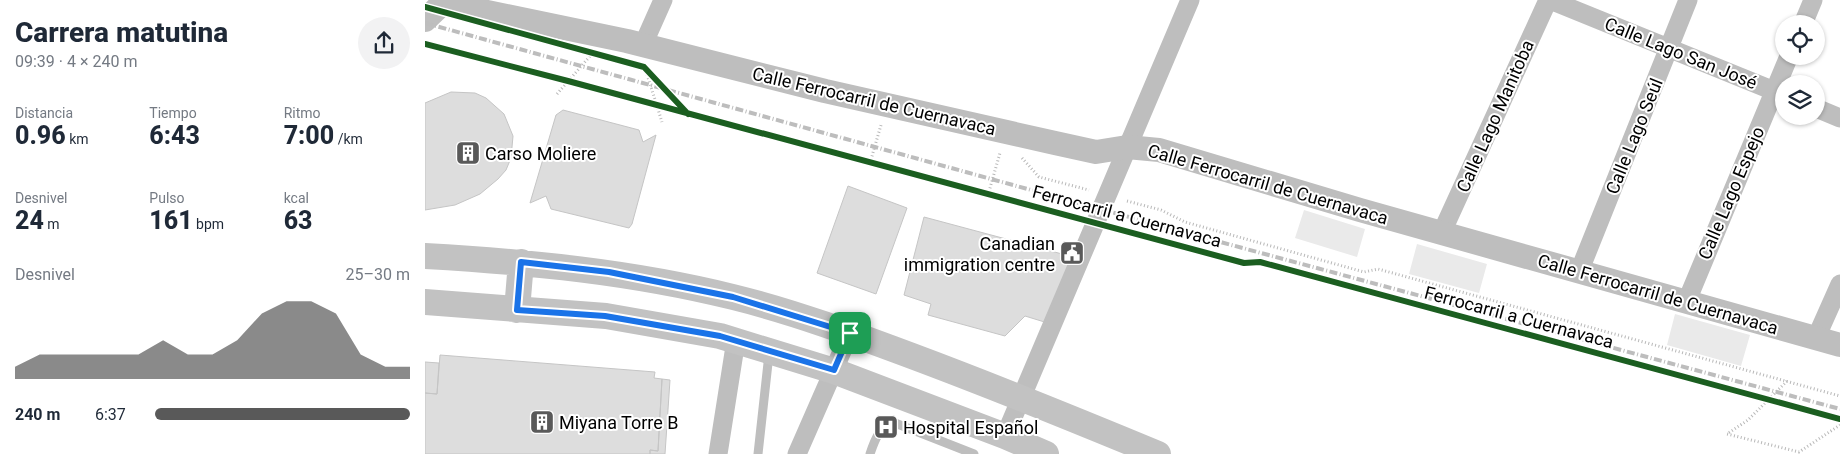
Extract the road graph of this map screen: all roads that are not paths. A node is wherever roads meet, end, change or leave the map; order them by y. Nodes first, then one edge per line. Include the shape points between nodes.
1 (445, 0) edge
2 (495, 0) edge
3 (663, 0) edge
4 (1190, 0) edge
5 (1549, 0) edge
6 (1688, 0) edge
7 (1813, 0) edge
8 (1807, 15) edge
9 (425, 20) edge
10 (544, 24) junction
11 (1669, 48) junction
12 (641, 59) junction
13 (1775, 91) edge
14 (1775, 102) edge
15 (1825, 112) edge
16 (1840, 118) edge
17 (1127, 147) junction
18 (1443, 232) junction
19 (425, 256) edge
20 (521, 262) junction
21 (1579, 272) junction
22 (1840, 284) edge
23 (425, 302) edge
24 (1686, 302) junction
25 (517, 310) junction
26 (850, 333) junction
27 (1816, 338) junction
28 (735, 340) junction
29 (1840, 345) edge
30 (770, 351) junction
31 (834, 370) junction
32 (1022, 397) junction
33 (1005, 436) junction
34 (872, 453) edge
35 (718, 454) edge
36 (758, 454) edge
37 (797, 454) edge
38 (974, 454) edge
39 (1045, 454) edge
40 (1158, 454) edge

1 - 9 street
1 - 10 street, Calle Ferrocarril de Cuernavaca
2 - 10 street, Calle Ferrocarril de Cuernavaca
3 - 12 street
4 - 17 street
5 - 11 street, Calle Lago San José
5 - 18 street, Calle Lago Manitoba
6 - 11 street, Calle Lago Seúl
7 - 8 street
10 - 12 street, Calle Ferrocarril de Cuernavaca
11 - 13 street, Calle Lago San José
11 - 21 street, Calle Lago Seúl
12 - 17 street, Calle Ferrocarril de Cuernavaca via 825,90 1096,152
14 - 24 street, Calle Lago Espejo
15 - 16 street
17 - 18 street, Calle Ferrocarril de Cuernavaca via 1159,150
17 - 32 street
18 - 21 street, Calle Ferrocarril de Cuernavaca
19 - 20 main road
20 - 25 main road
20 - 26 main road via 609,272 733,297
21 - 24 street, Calle Ferrocarril de Cuernavaca
22 - 27 street
23 - 25 main road
24 - 27 street, Calle Ferrocarril de Cuernavaca
25 - 28 main road via 605,316
26 - 31 street
26 - 32 main road
27 - 29 street, Calle Ferrocarril de Cuernavaca
28 - 30 main road
28 - 35 street
30 - 31 main road
30 - 36 lane
31 - 33 main road
31 - 37 street
32 - 33 street
32 - 40 main road
33 - 39 main road
34 - 38 lane via 879,431 885,425 895,423

